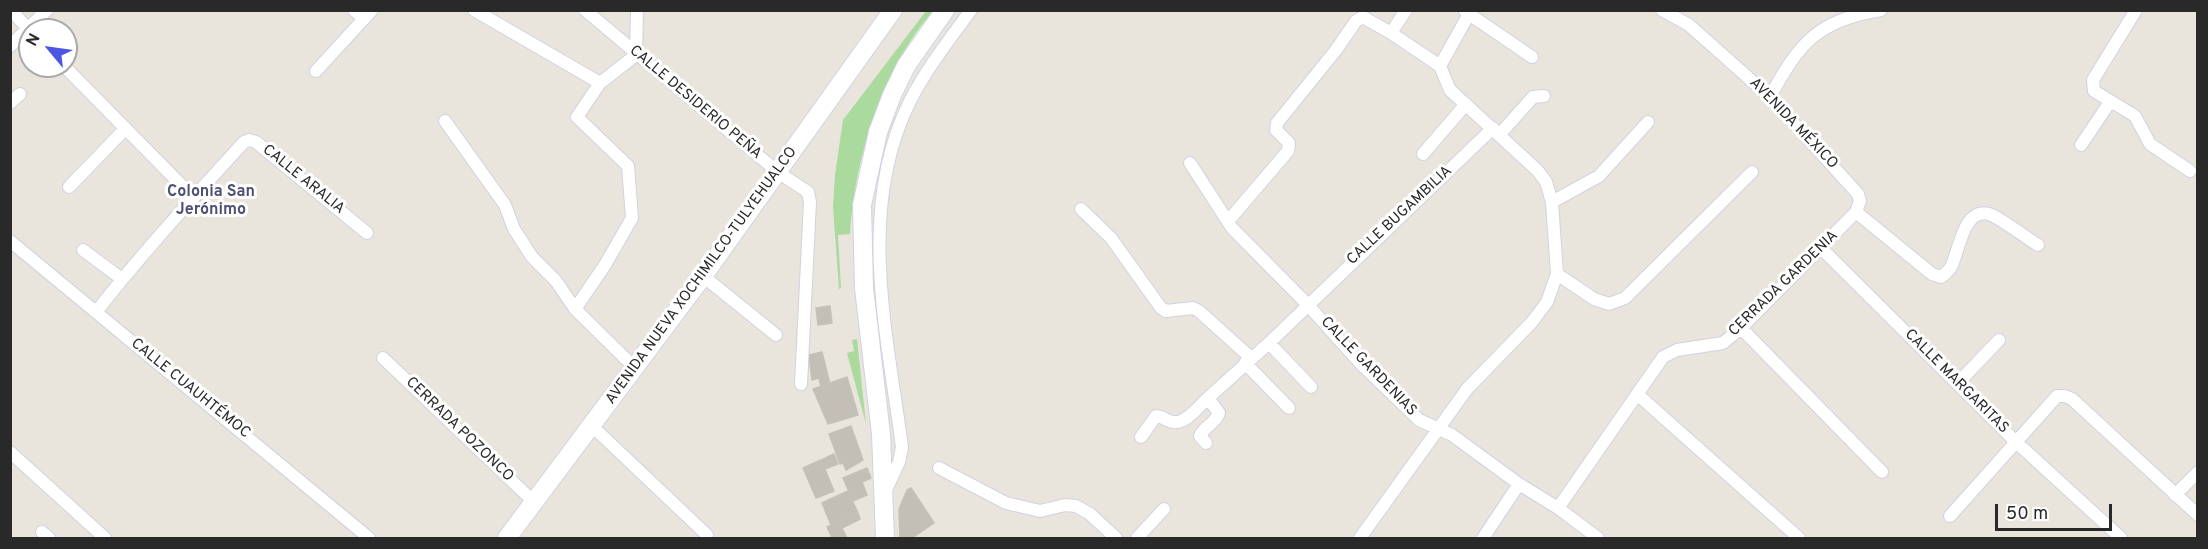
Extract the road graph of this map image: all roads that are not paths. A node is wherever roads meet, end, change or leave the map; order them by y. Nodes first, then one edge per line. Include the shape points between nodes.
1 (474, 10) edge
2 (585, 10) edge
3 (637, 10) edge
4 (945, 10) edge
5 (971, 10) edge
6 (1406, 10) edge
7 (1662, 10) edge
8 (1881, 10) edge
9 (2136, 10) edge
10 (890, 11) edge
11 (1466, 12) edge
12 (363, 13) edge
13 (1391, 33) junction
14 (636, 55) junction
15 (1532, 57) dead end
16 (1440, 66) junction
17 (316, 71) dead end
18 (75, 78) edge
19 (600, 83) junction
20 (20, 94) dead end
21 (1544, 96) dead end
22 (1770, 97) junction
23 (2110, 102) junction
24 (10, 103) edge
25 (1466, 104) junction
26 (445, 121) dead end
27 (1648, 122) dead end
28 (124, 129) junction
29 (1496, 131) junction
30 (2081, 145) dead end
31 (1423, 154) dead end
32 (1190, 163) dead end
33 (2190, 171) dead end
34 (778, 172) junction
35 (1752, 172) dead end
36 (69, 187) dead end
37 (194, 198) junction
38 (1552, 202) junction
39 (1858, 206) junction
40 (1081, 209) dead end
41 (1229, 220) junction
42 (367, 233) dead end
43 (10, 241) edge
44 (2037, 245) dead end
45 (1822, 249) junction
46 (83, 250) dead end
47 (1557, 274) junction
48 (704, 276) junction
49 (122, 279) junction
50 (1307, 304) junction
51 (575, 309) junction
52 (96, 312) junction
53 (1741, 328) junction
54 (776, 335) dead end
55 (1999, 340) dead end
56 (1269, 343) junction
57 (383, 358) dead end
58 (1247, 360) junction
59 (635, 368) junction
60 (1958, 383) junction
61 (801, 384) dead end
62 (1311, 387) dead end
63 (1637, 394) junction
64 (1208, 398) junction
65 (1289, 408) dead end
66 (592, 426) junction
67 (1438, 430) junction
68 (1141, 437) dead end
69 (2016, 442) junction
70 (1206, 443) dead end
71 (10, 452) edge
72 (939, 468) dead end
73 (1882, 472) dead end
74 (2198, 472) edge
75 (1519, 484) junction
76 (885, 493) junction
77 (2175, 495) junction
78 (534, 502) junction
79 (1558, 508) junction
80 (1164, 509) dead end
81 (2198, 515) edge
82 (1950, 516) dead end
83 (707, 535) dead end
84 (105, 538) edge
85 (369, 538) edge
86 (507, 538) edge
87 (885, 538) edge
88 (1116, 538) edge
89 (1137, 538) edge
90 (1360, 538) edge
91 (1483, 538) edge
92 (1598, 538) edge
93 (1799, 538) edge
94 (2121, 538) edge

1 - 19 street
2 - 14 street, CALLE DESIDERIO PEÑA
3 - 14 street
4 - 76 main road via 916,50 892,95 878,132 862,205 864,288
5 - 76 street via 935,57 909,102 891,152 882,193 878,239 882,298 902,447
6 - 13 street
7 - 22 street, AVENIDA MÉXICO via 1689,25
8 - 22 street via 1836,21 1816,34 1799,49
9 - 23 street via 2093,80 2094,91
10 - 34 main road, AVENIDA NUEVA XOCHIMILCO-TULYEHUALCO
11 - 15 street
11 - 16 street
12 - 17 street
13 - 16 street
13 - 41 street via 1363,17 1356,21 1277,123 1275,130 1289,143 1288,151
14 - 19 street
14 - 34 street, CALLE DESIDERIO PEÑA
16 - 25 street via 1450,90
18 - 28 street
19 - 51 street via 577,117 628,166 632,218
20 - 24 street
21 - 29 street, CALLE BUGAMBILIA via 1533,97
22 - 39 street, AVENIDA MÉXICO via 1858,194
23 - 30 street
23 - 33 street via 2135,116 2150,144
25 - 29 street
25 - 31 street
26 - 51 street via 505,205 531,257 556,281
27 - 38 street via 1599,176
28 - 36 street
28 - 37 street
29 - 38 street via 1538,171
29 - 50 street, CALLE BUGAMBILIA
32 - 41 street, CALLE GARDENIAS
34 - 48 main road, AVENIDA NUEVA XOCHIMILCO-TULYEHUALCO
34 - 61 street, CALLE DESIDERIO PEÑA via 808,192
35 - 47 street via 1625,298 1609,304 1594,299
37 - 42 street, CALLE ARALIA via 249,140
37 - 49 street, CALLE ARALIA
38 - 47 street
39 - 44 street, AVENIDA MÉXICO via 1932,274 1941,277 1950,269 1971,219 1980,214 1990,215
39 - 45 street, CERRADA GARDENIA
40 - 58 street via 1111,238 1161,308 1199,311
41 - 50 street, CALLE GARDENIAS via 1232,228
43 - 52 street, CALLE CUAUHTÉMOC
45 - 53 street, CERRADA GARDENIA
45 - 60 street, CALLE MARGARITAS
46 - 49 street
47 - 67 street via 1547,302 1532,322 1467,389
48 - 54 street
48 - 59 main road, AVENIDA NUEVA XOCHIMILCO-TULYEHUALCO
49 - 52 street, CALLE ARALIA
50 - 56 street
50 - 67 street, CALLE GARDENIAS via 1419,420
51 - 59 street
52 - 85 street, CALLE CUAUHTÉMOC
53 - 63 street, CERRADA GARDENIA via 1723,343 1677,350 1663,357
53 - 73 street
55 - 60 street
56 - 58 street
56 - 62 street
57 - 78 street, CERRADA POZONCO
58 - 64 street
58 - 65 street
59 - 66 main road, AVENIDA NUEVA XOCHIMILCO-TULYEHUALCO
60 - 69 street, CALLE MARGARITAS
63 - 79 street, CERRADA GARDENIA
63 - 93 street
64 - 68 street via 1182,422 1156,416
64 - 70 street via 1219,413 1200,436
66 - 78 main road, AVENIDA NUEVA XOCHIMILCO-TULYEHUALCO
66 - 83 street
67 - 75 street, CALLE GARDENIAS via 1452,435
67 - 90 street
69 - 77 street, CALLE MARGARITAS via 2057,396 2065,396
69 - 82 street
69 - 94 street
71 - 84 street
72 - 88 street via 1006,503 1040,511 1076,506
74 - 77 street
75 - 79 street, CALLE GARDENIAS
75 - 91 street
76 - 87 main road
77 - 81 street, CALLE MARGARITAS
78 - 86 main road, AVENIDA NUEVA XOCHIMILCO-TULYEHUALCO
79 - 92 street, CALLE GARDENIAS
80 - 89 street

